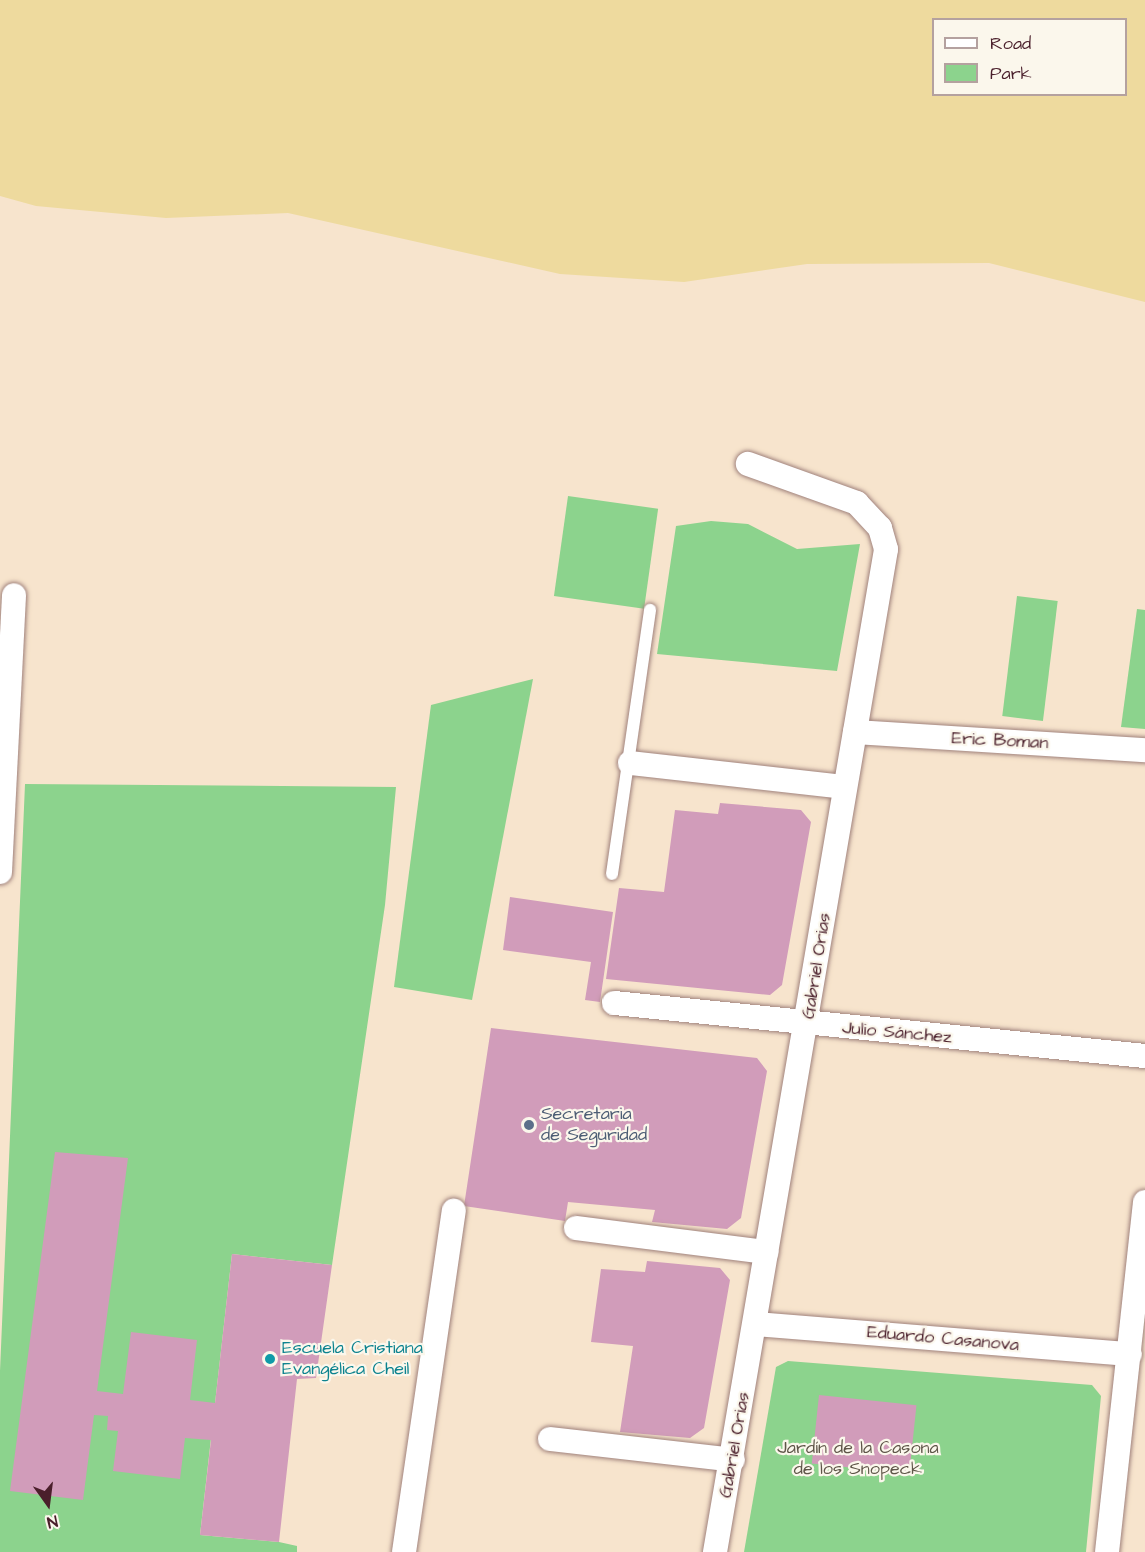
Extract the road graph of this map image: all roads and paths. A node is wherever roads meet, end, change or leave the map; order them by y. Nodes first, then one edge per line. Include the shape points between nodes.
1 (748, 464) dead end
2 (14, 595) dead end
3 (650, 610) dead end
4 (855, 732) junction
5 (1145, 750) edge
6 (630, 763) junction
7 (845, 787) junction
8 (0, 872) edge
9 (612, 874) dead end
10 (614, 1003) dead end
11 (807, 1024) junction
12 (1145, 1056) edge
13 (1145, 1202) edge
14 (454, 1211) dead end
15 (576, 1228) dead end
16 (766, 1252) junction
17 (755, 1323) junction
18 (1130, 1354) junction
19 (550, 1439) dead end
20 (733, 1460) junction
21 (404, 1552) edge
22 (715, 1552) edge
23 (1107, 1552) edge

1 - 4 street, Gabriel Orias via 857,503 880,528 886,549
2 - 8 street
3 - 6 lane
4 - 5 street, Eric Boman
4 - 7 street, Gabriel Orias
6 - 7 street
6 - 9 lane
7 - 11 street, Gabriel Orias
10 - 11 street, Julio Sánchez
11 - 12 street, Julio Sánchez
11 - 16 street, Gabriel Orias
13 - 18 street
14 - 21 street
15 - 16 street
16 - 17 street, Gabriel Orias
17 - 18 street, Eduardo Casanova
17 - 20 street, Gabriel Orias
18 - 23 street
19 - 20 street
20 - 22 street, Gabriel Orias

